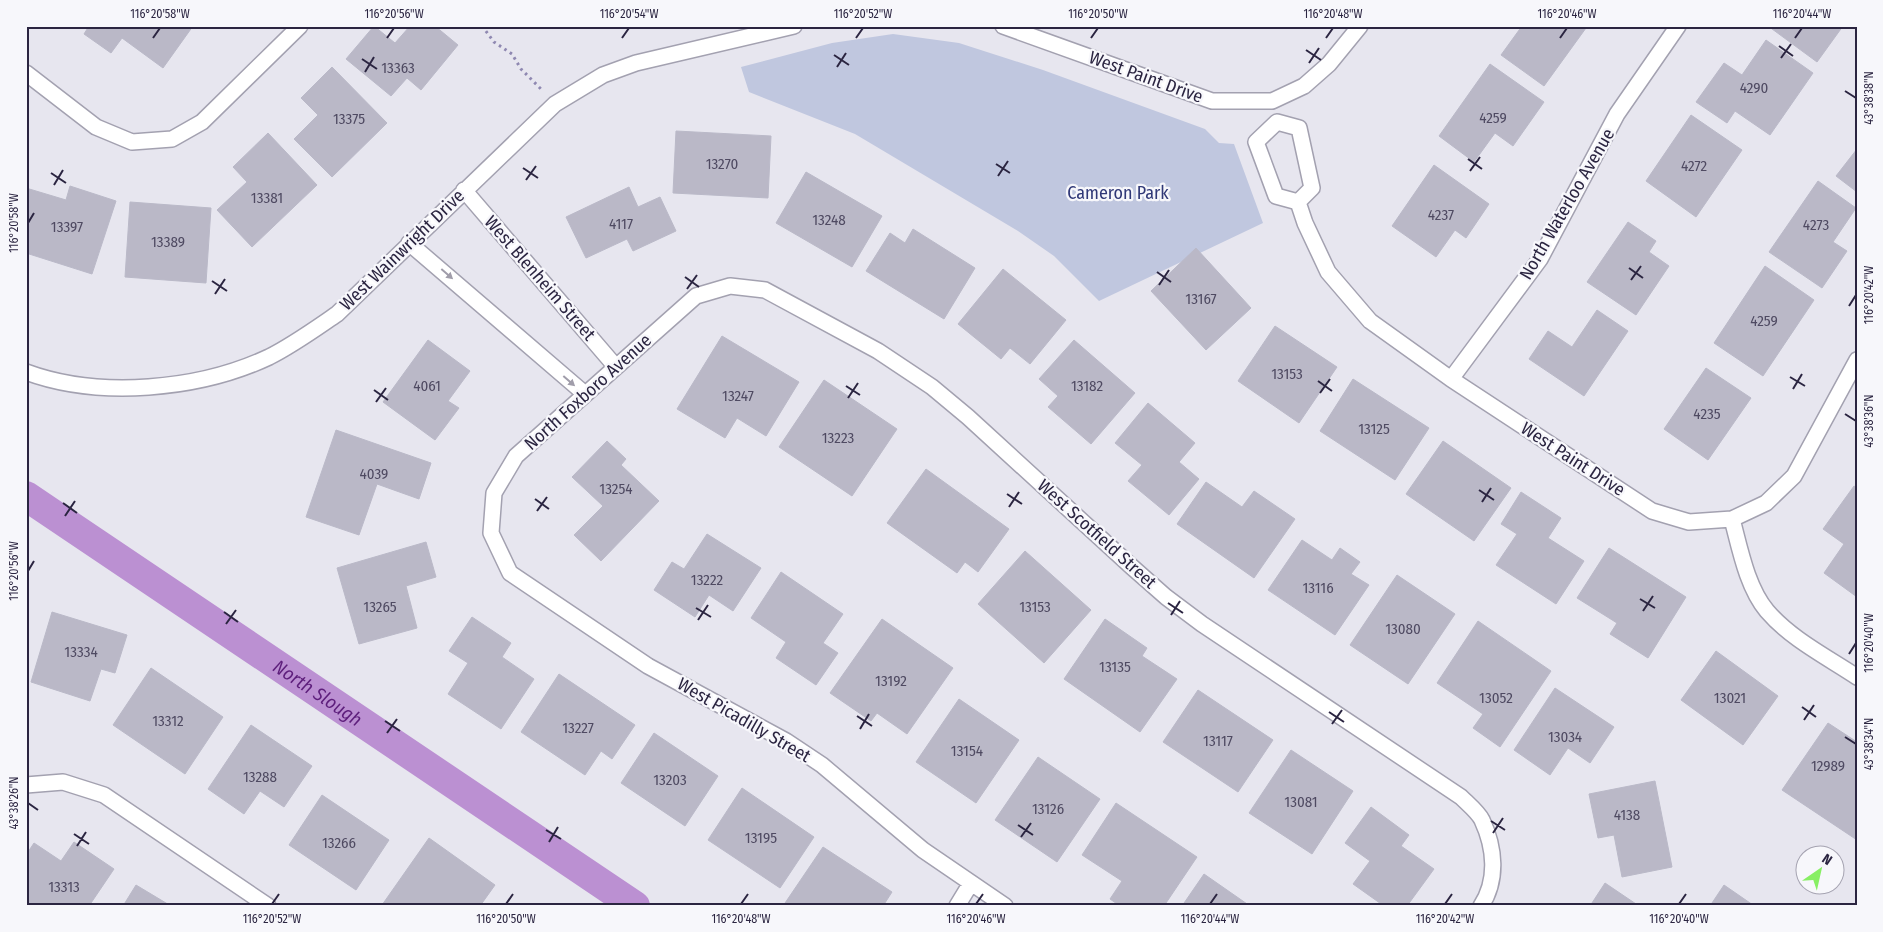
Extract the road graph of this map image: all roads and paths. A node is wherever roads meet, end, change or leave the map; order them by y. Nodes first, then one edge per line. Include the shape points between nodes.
1 (300, 26) edge
2 (482, 26) edge
3 (794, 26) edge
4 (1003, 26) edge
5 (1360, 26) edge
6 (1678, 26) edge
7 (749, 31) edge
8 (26, 73) edge
9 (1272, 101) junction
10 (555, 104) junction
11 (1277, 122) junction
12 (464, 190) junction
13 (1298, 202) junction
14 (410, 243) junction
15 (730, 286) joint
16 (1857, 360) edge
17 (616, 367) junction
18 (26, 372) edge
19 (1452, 379) junction
20 (585, 394) junction
21 (1732, 519) junction
22 (491, 533) joint
23 (1857, 677) edge
24 (26, 785) edge
25 (971, 883) junction
26 (268, 906) edge
27 (957, 906) edge
28 (1005, 906) edge
29 (1481, 906) edge

1 - 8 street via 202,122 172,139 132,142 96,127
2 - 10 path via 494,42 512,54 521,69
3 - 7 street
4 - 9 street, West Paint Drive via 1212,101
5 - 9 street via 1329,64 1304,86
6 - 19 street, North Waterloo Avenue via 1617,114 1540,258
7 - 10 street, West Wainwright Drive via 603,75
9 - 11 street
10 - 12 street, West Wainwright Drive
11 - 13 street via 1299,128 1312,188
11 - 13 street via 1256,142 1276,196
12 - 14 street, West Wainwright Drive
12 - 17 street, West Blenheim Street
13 - 19 street, West Paint Drive via 1328,272 1370,321
14 - 18 street, West Wainwright Drive via 337,314 299,341 236,370 169,386 123,388 71,384
14 -> 20 street
15 - 17 street, North Foxboro Avenue via 696,296
15 - 29 street, West Scotfield Street via 765,290 878,351 932,387 1166,596 1202,624 1462,797 1482,819 1492,847 1494,873
16 - 21 street, West Paint Drive via 1794,476 1766,504
17 - 20 street, North Foxboro Avenue
19 - 21 street, West Paint Drive via 1652,511 1689,522
20 - 22 street, North Foxboro Avenue via 516,456 494,493
21 - 23 street via 1747,575 1767,610 1789,632
22 - 25 street, West Picadilly Street via 510,573 648,666 822,765 923,850
24 - 26 street via 63,782 104,795
25 - 27 street
25 - 28 street, West Picadilly Street

